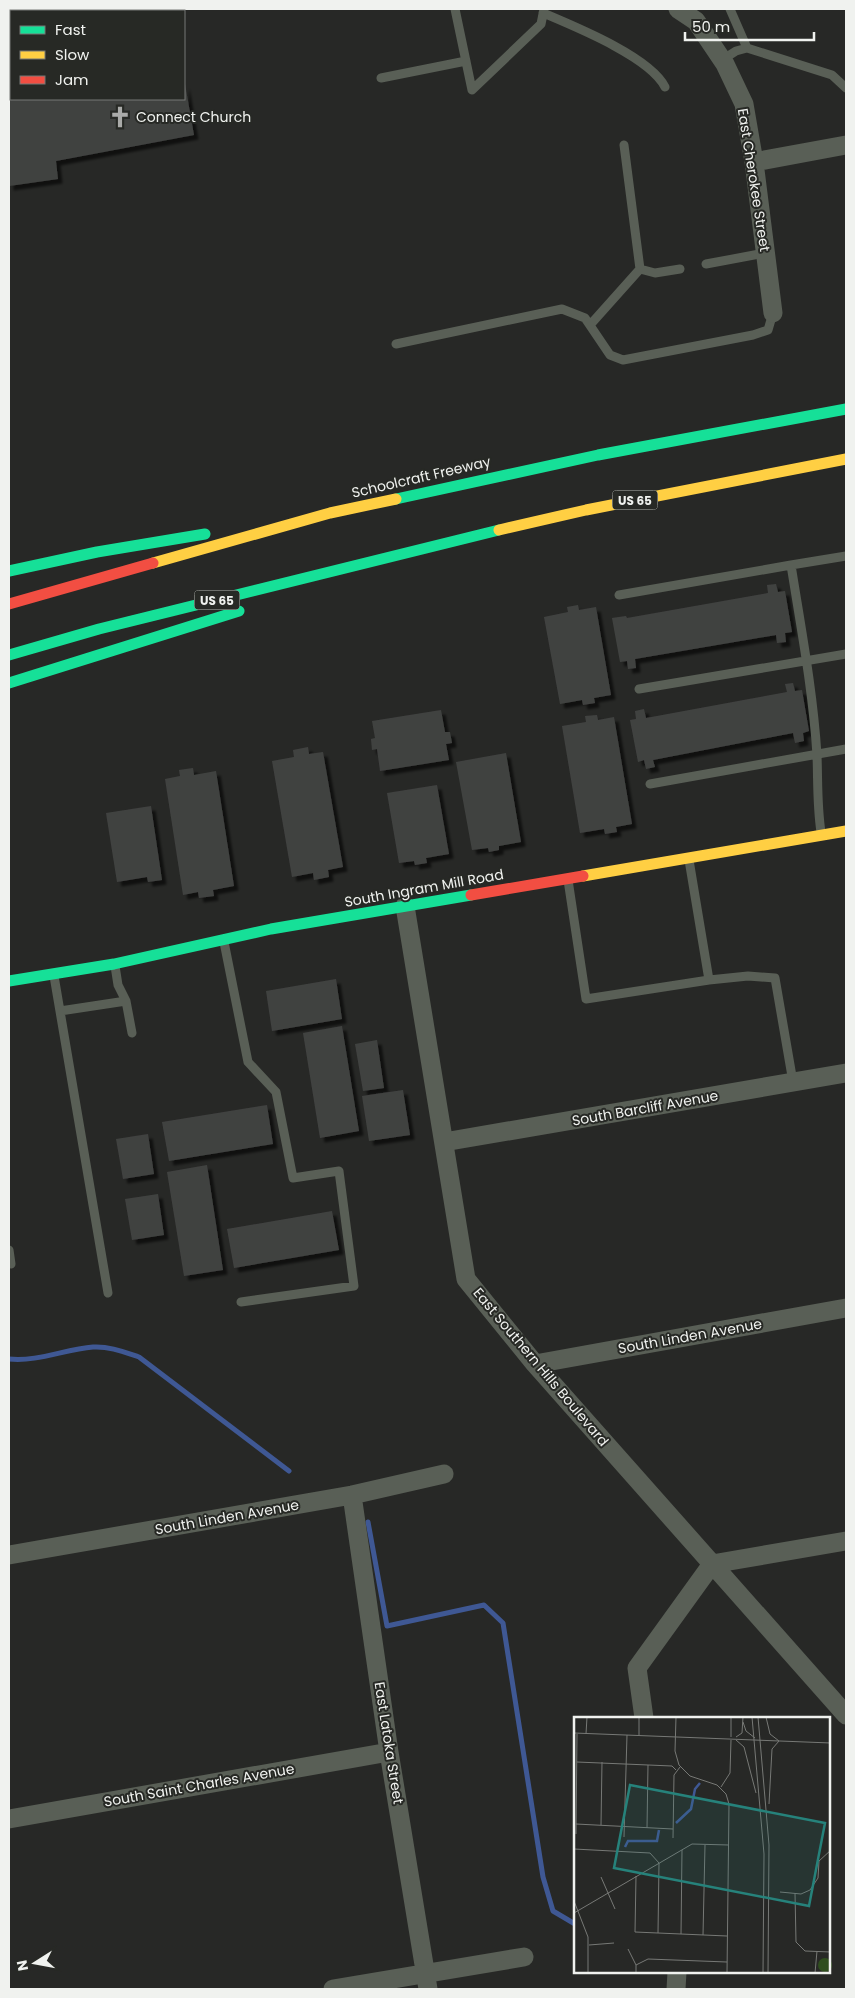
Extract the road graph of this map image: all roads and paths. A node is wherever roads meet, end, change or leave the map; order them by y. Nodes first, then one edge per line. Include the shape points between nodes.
1 (455, 9) edge
2 (678, 9) edge
3 (730, 9) edge
4 (544, 11) edge
5 (747, 48) junction
6 (722, 60) junction
7 (466, 62) junction
8 (381, 78) dead end
9 (666, 88) dead end
10 (846, 88) edge
11 (624, 145) dead end
12 (846, 145) edge
13 (754, 162) junction
14 (766, 253) junction
15 (706, 264) dead end
16 (640, 269) junction
17 (680, 269) dead end
18 (773, 313) joint
19 (590, 325) junction
20 (396, 344) dead end
21 (846, 409) edge
22 (846, 459) edge
23 (330, 513) junction
24 (425, 548) junction
25 (846, 556) edge
26 (791, 565) junction
27 (9, 571) edge
28 (285, 595) dead end
29 (619, 595) dead end
30 (9, 604) edge
31 (248, 608) dead end
32 (846, 654) edge
33 (9, 655) edge
34 (807, 661) junction
35 (9, 683) edge
36 (639, 689) dead end
37 (846, 749) edge
38 (817, 756) junction
39 (650, 784) dead end
40 (846, 831) edge
41 (822, 835) junction
42 (689, 858) junction
43 (568, 878) junction
44 (405, 906) junction
45 (224, 939) junction
46 (114, 964) junction
47 (54, 975) junction
48 (709, 980) junction
49 (9, 981) edge
50 (126, 1001) junction
51 (60, 1011) junction
52 (132, 1033) dead end
53 (846, 1073) edge
54 (793, 1082) junction
55 (444, 1142) junction
56 (9, 1250) edge
57 (11, 1264) dead end
58 (108, 1293) dead end
59 (241, 1302) dead end
60 (846, 1308) edge
61 (535, 1364) junction
62 (444, 1474) dead end
63 (352, 1496) junction
64 (846, 1541) edge
65 (9, 1555) edge
66 (712, 1564) junction
67 (846, 1715) edge
68 (644, 1717) edge
69 (389, 1752) junction
70 (9, 1819) edge
71 (524, 1957) dead end
72 (677, 1973) edge
73 (427, 1981) edge
74 (333, 1989) edge
75 (676, 1989) edge

1 - 7 lane
2 - 6 street, East Cherokee Street via 696,21
3 - 5 lane
4 - 7 lane via 541,24 472,90
4 - 9 lane via 604,40 660,76
5 - 6 lane
5 - 10 lane via 832,75
6 - 13 street, East Cherokee Street via 744,104
7 - 8 lane
11 - 16 lane
12 - 13 street
13 - 14 street, East Cherokee Street
14 - 15 lane
14 - 18 street, East Cherokee Street
16 - 17 lane via 655,273
16 - 19 lane
18 - 19 lane via 768,330 753,335 623,360 610,355
19 - 20 lane via 585,318 562,309
21 - 23 main road, Schoolcraft Freeway via 598,454
22 - 24 main road, US 65 via 586,510
23 - 27 main road via 96,552
23 - 30 main road, Schoolcraft Freeway
24 - 28 main road
24 - 33 main road, US 65 via 100,629
25 - 26 lane
26 - 29 lane
26 - 34 lane
31 - 35 main road
32 - 34 lane
34 - 36 lane
34 - 38 lane
37 - 38 lane
38 - 39 lane
38 - 41 lane via 817,807
40 - 41 main road, South Ingram Mill Road
41 - 42 main road, South Ingram Mill Road
42 - 43 main road, South Ingram Mill Road
42 - 48 lane
43 - 44 main road, South Ingram Mill Road
43 - 48 lane via 586,1000
44 - 45 main road, South Ingram Mill Road
44 - 55 street, East Southern Hills Boulevard
45 - 46 main road, South Ingram Mill Road
45 - 59 lane via 248,1062 276,1092 293,1178 339,1171 354,1286
46 - 47 main road, South Ingram Mill Road
46 - 50 lane via 118,985
47 - 49 main road, South Ingram Mill Road
47 - 51 lane
48 - 54 lane via 748,976 775,978
50 - 51 lane
50 - 52 lane
51 - 58 lane
53 - 54 street, South Barcliff Avenue
54 - 55 street, South Barcliff Avenue
55 - 61 street, East Southern Hills Boulevard via 466,1279
56 - 57 lane
60 - 61 street, South Linden Avenue
61 - 66 street, East Southern Hills Boulevard
62 - 63 street, South Linden Avenue
63 - 65 street, South Linden Avenue
63 - 69 street, East Latoka Street
64 - 66 street
66 - 67 street, East Southern Hills Boulevard
66 - 68 street via 637,1668
69 - 70 street, South Saint Charles Avenue
69 - 73 street, East Latoka Street
71 - 73 street
72 - 75 street
73 - 74 street

